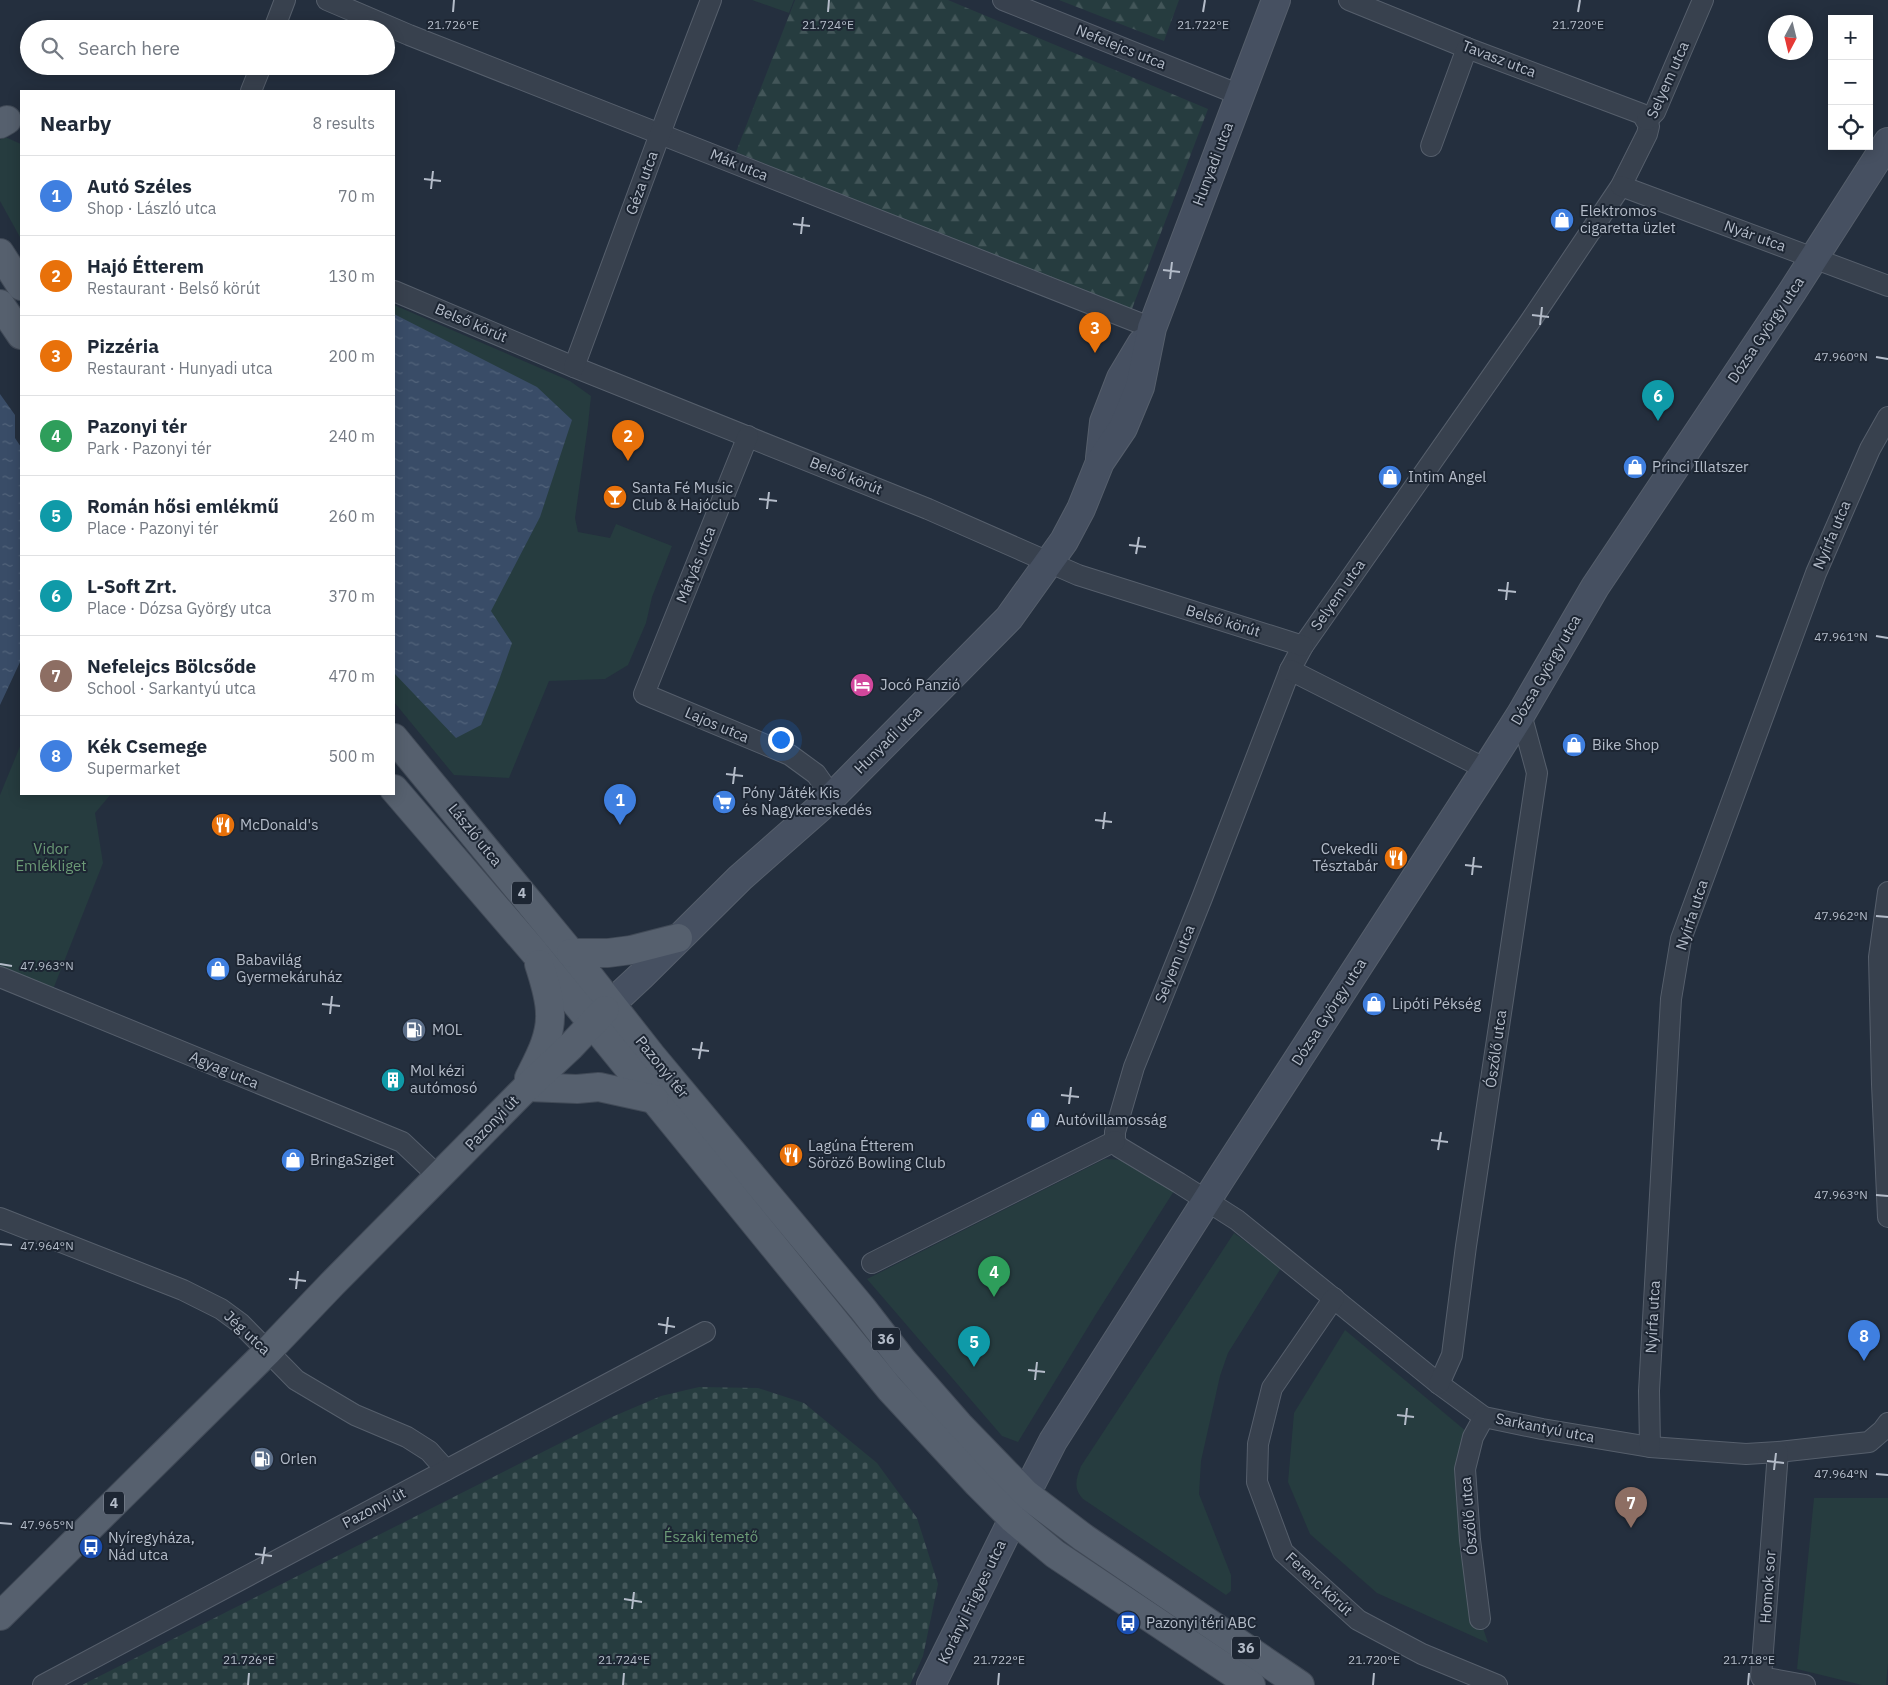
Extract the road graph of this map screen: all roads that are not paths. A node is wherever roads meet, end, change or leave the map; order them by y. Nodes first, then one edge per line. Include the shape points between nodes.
1 (285, 0) edge
2 (327, 0) edge
3 (711, 0) edge
4 (1003, 0) edge
5 (1276, 0) edge
6 (1349, 0) edge
7 (1703, 0) edge
8 (277, 20) edge
9 (374, 20) edge
10 (395, 29) edge
11 (1467, 48) junction
12 (258, 75) edge
13 (252, 90) edge
14 (1240, 95) junction
15 (1647, 120) junction
16 (660, 134) junction
17 (1888, 142) edge
18 (1431, 146) dead end
19 (1621, 186) junction
20 (0, 253) edge
21 (1814, 258) junction
22 (20, 284) edge
23 (1888, 286) edge
24 (395, 291) edge
25 (0, 304) edge
26 (1152, 328) junction
27 (20, 334) edge
28 (574, 366) junction
29 (1888, 418) edge
30 (748, 436) junction
31 (1049, 562) junction
32 (1303, 646) junction
33 (1290, 670) junction
34 (644, 694) joint
35 (1521, 714) junction
36 (395, 739) edge
37 (1486, 769) junction
38 (395, 790) edge
39 (832, 797) junction
40 (1888, 892) edge
41 (678, 938) junction
42 (536, 953) junction
43 (571, 953) junction
44 (0, 978) edge
45 (611, 1004) junction
46 (591, 1023) junction
47 (526, 1089) junction
48 (654, 1099) junction
49 (1115, 1141) junction
50 (439, 1177) junction
51 (1207, 1200) junction
52 (1888, 1217) edge
53 (0, 1218) edge
54 (872, 1263) dead end
55 (1334, 1298) junction
56 (705, 1332) dead end
57 (267, 1352) junction
58 (1440, 1384) junction
59 (1484, 1417) junction
60 (1888, 1423) edge
61 (1650, 1447) junction
62 (1778, 1452) junction
63 (446, 1470) junction
64 (1026, 1494) junction
65 (1013, 1519) junction
66 (4, 1606) edge
67 (1480, 1619) dead end
68 (43, 1685) edge
69 (931, 1685) edge
70 (1251, 1685) edge
71 (1300, 1685) edge
72 (1497, 1685) edge
73 (1805, 1685) edge

1 - 8 street
2 - 9 street, Mák utca
3 - 16 street, Géza utca
4 - 14 street, Nefelejcs utca
5 - 14 street, Hunyadi utca
6 - 11 street, Tavasz utca
7 - 15 street, Selyem utca via 1655,112
10 - 16 street, Mák utca
11 - 15 street, Tavasz utca via 1642,114
11 - 18 street
12 - 13 street
14 - 26 street, Hunyadi utca
15 - 19 street, Selyem utca via 1647,134
16 - 26 street, Mák utca
16 - 28 street, Géza utca
17 - 21 street, Dózsa György utca
19 - 21 street, Nyár utca
19 - 32 street, Selyem utca
20 - 22 main road
21 - 23 street, Nyár utca
21 - 35 street, Dózsa György utca via 1595,587
24 - 28 street, Belső körút
25 - 27 main road
26 - 31 street, Hunyadi utca via 1140,387 1123,428 1100,462 1081,508
28 - 30 street, Belső körút
29 - 61 street, Nyírfa utca via 1870,449 1816,572 1681,939 1670,1017 1649,1391
30 - 31 street, Belső körút
30 - 34 street, Mátyás utca
31 - 32 street, Belső körút via 1078,576
31 - 39 street, Hunyadi utca via 1009,618
32 - 33 street, Selyem utca
33 - 37 street
33 - 49 street, Selyem utca via 1134,1067
34 - 39 street, Lajos utca via 790,755 816,774
35 - 37 street, Dózsa György utca
35 - 58 street, Ószőlő utca via 1537,773 1452,1355
36 - 43 main road, László utca / 4
37 - 51 street, Dózsa György utca
38 - 42 main road, László utca / 4
39 - 41 street, Hunyadi utca
40 - 52 street via 1879,957
41 - 43 main road via 616,952
41 - 45 street, Hunyadi utca
42 - 46 main road, László utca
42 - 47 main road, 4 via 548,994 550,1015 545,1044
43 - 45 main road, László utca / 4
44 - 50 street, Agyag utca via 402,1142
45 - 46 main road, 4
45 - 64 main road, Pazonyi tér / 36 via 903,1361
46 - 47 main road, 4
46 - 48 main road, 36
47 - 48 main road via 600,1087
47 - 50 main road, Pazonyi út / 4
48 - 65 main road, Pazonyi tér / 36 via 890,1389
49 - 51 street via 1119,1147
49 - 54 street
50 - 57 main road, Pazonyi út / 4
51 - 55 street, Sarkantyú utca
51 - 64 street via 1053,1440
53 - 57 street, Jég utca via 183,1290 221,1309 240,1323
55 - 58 street, Sarkantyú utca
55 - 72 street, Ferenc körút via 1272,1388 1258,1444 1257,1482 1283,1552 1358,1620 1422,1654
56 - 63 street, Pazonyi út
57 - 63 street, Jég utca via 296,1380 355,1414 407,1437 429,1451
57 - 66 main road, Pazonyi út / 4
58 - 59 street, Sarkantyú utca
59 - 61 street, Sarkantyú utca
59 - 67 street, Ószőlő utca via 1474,1437 1465,1469
60 - 62 street, Sarkantyú utca via 1869,1442
61 - 62 street, Sarkantyú utca via 1746,1454
62 - 73 street, Homok sor via 1761,1677
63 - 68 street, Pazonyi út
64 - 65 street
64 - 71 main road, 36 via 1084,1538
65 - 69 street, Korányi Frigyes utca
65 - 70 main road, 36 via 1055,1554

